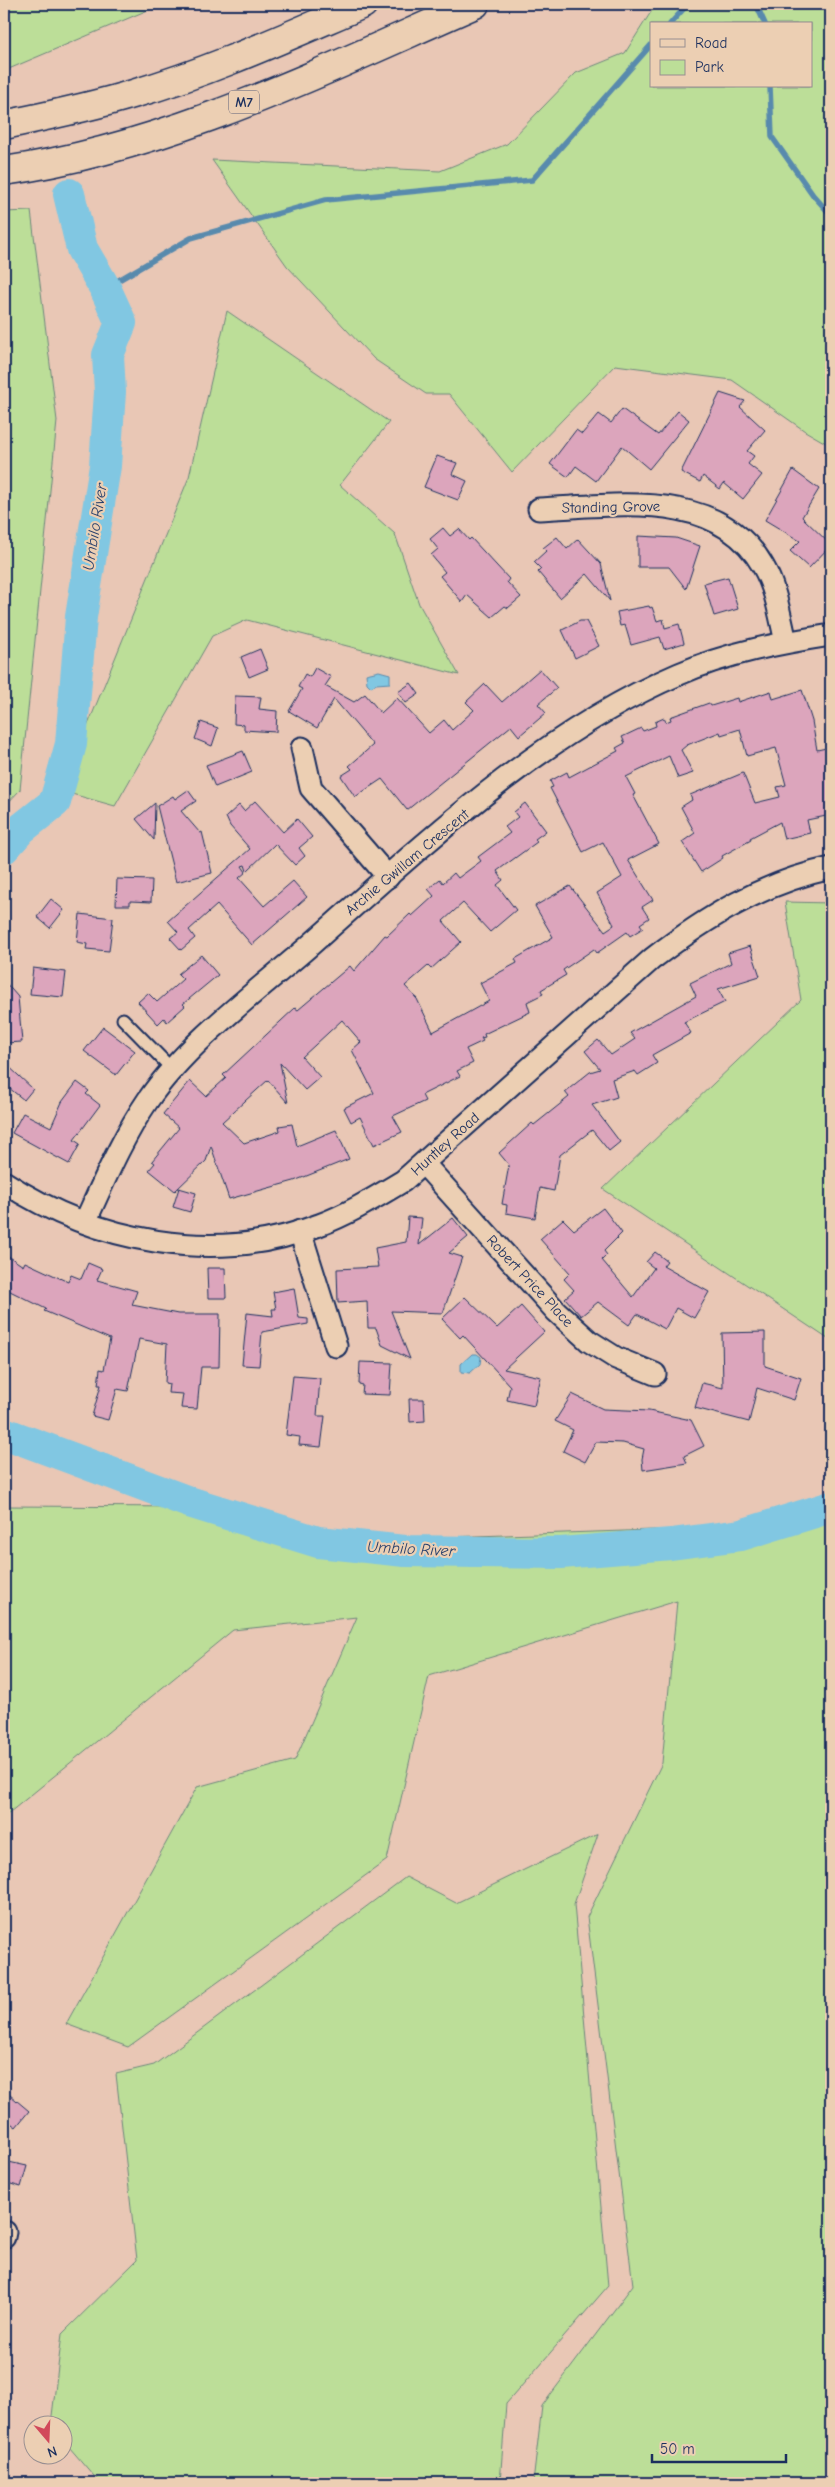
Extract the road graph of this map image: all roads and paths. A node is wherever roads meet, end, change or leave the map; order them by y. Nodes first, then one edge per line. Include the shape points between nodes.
1 (363, 4) edge
2 (475, 4) edge
3 (4, 125) edge
4 (4, 171) edge
5 (539, 509) dead end
6 (831, 635) edge
7 (786, 642) junction
8 (302, 748) dead end
9 (831, 868) edge
10 (388, 877) junction
11 (124, 1019) dead end
12 (173, 1070) junction
13 (424, 1164) junction
14 (4, 1182) edge
15 (85, 1222) junction
16 (300, 1231) junction
17 (336, 1346) dead end
18 (655, 1374) dead end

1 - 3 highway via 209,68 134,94
2 - 4 highway, M7 via 322,70 163,133 86,156
5 - 7 street, Standing Grove via 669,506 711,520 751,549 763,566 772,587
6 - 7 street, Archie Gwillam Crescent
7 - 10 street, Archie Gwillam Crescent via 729,656 679,674 574,730 510,775
8 - 10 street via 311,788
9 - 13 street, Huntley Road via 750,894 696,926 652,959
10 - 12 street, Archie Gwillam Crescent via 192,1049
11 - 12 lane
12 - 15 street, Archie Gwillam Crescent via 148,1099 121,1145
13 - 16 street, Huntley Road via 403,1181 357,1208
13 - 18 street, Robert Price Place via 556,1312 596,1346
14 - 15 street, Huntley Road
15 - 16 street, Huntley Road via 117,1234 160,1243 203,1246 255,1242
16 - 17 street

